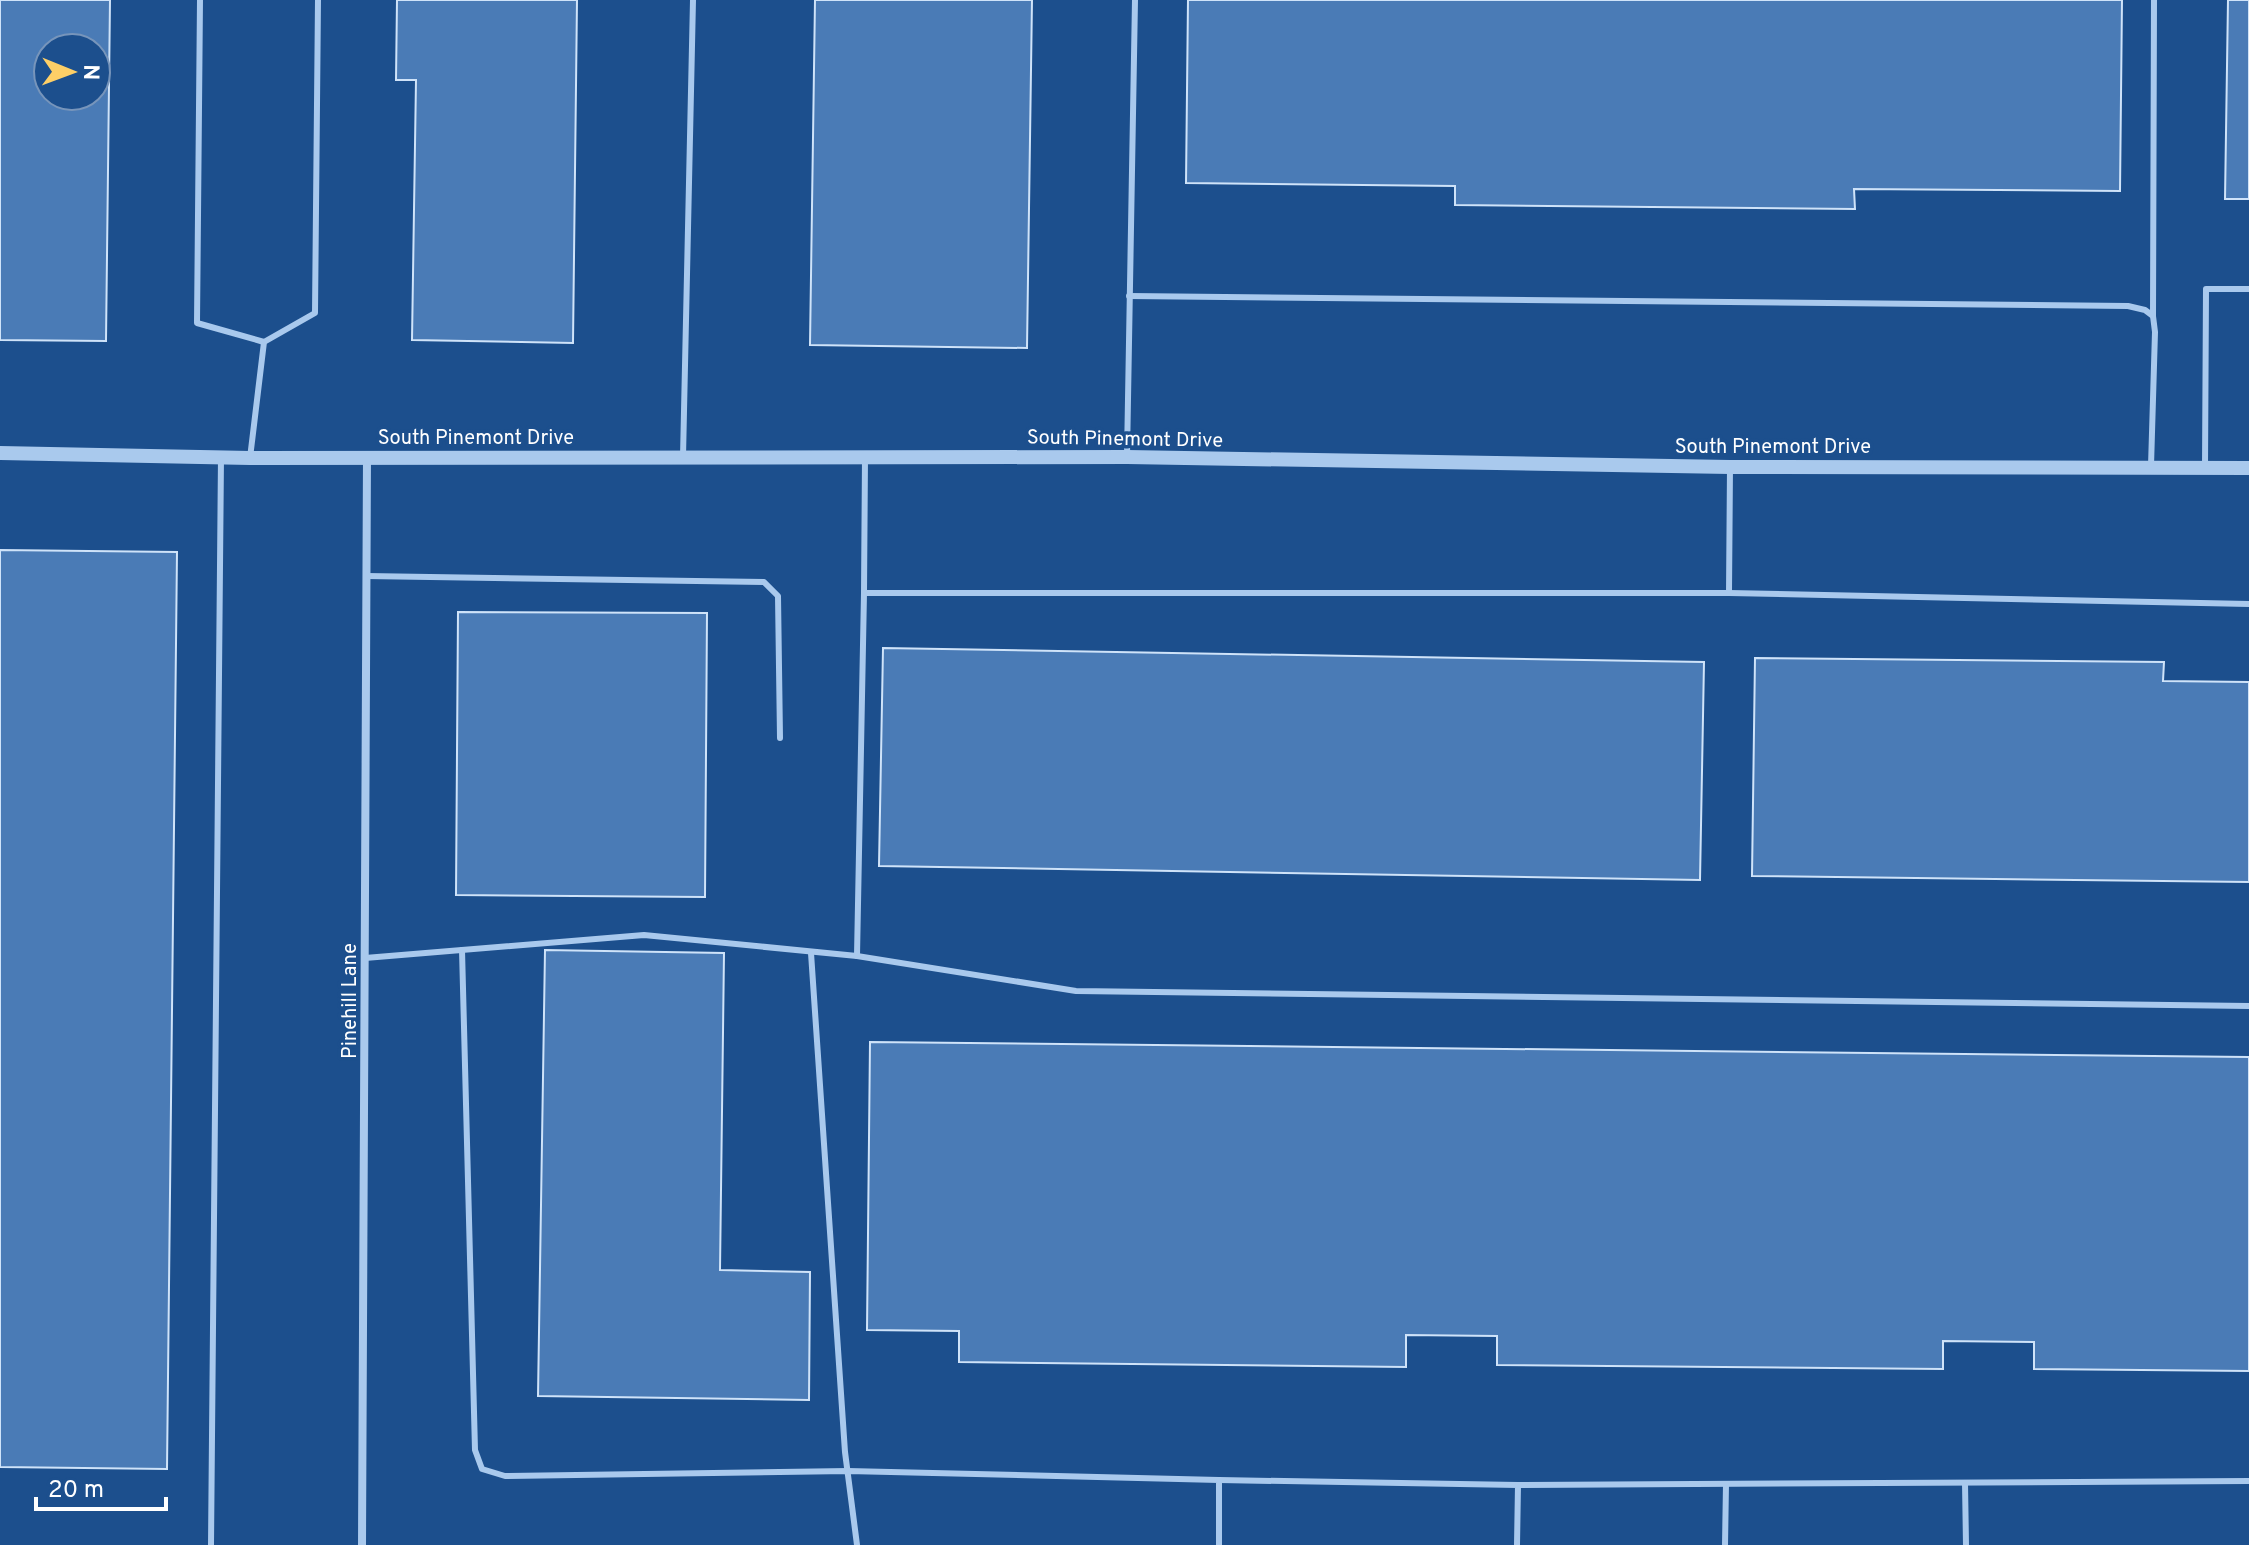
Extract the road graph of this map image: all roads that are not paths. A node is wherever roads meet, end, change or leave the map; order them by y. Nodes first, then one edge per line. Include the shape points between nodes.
1 (200, 0) edge
2 (318, 0) edge
3 (693, 0) edge
4 (1135, 0) edge
5 (2154, 0) edge
6 (2249, 289) edge
7 (1129, 296) junction
8 (2153, 316) junction
9 (264, 342) junction
10 (0, 453) edge
11 (221, 457) junction
12 (367, 457) junction
13 (683, 457) junction
14 (865, 457) junction
15 (1127, 457) junction
16 (250, 458) junction
17 (1730, 467) junction
18 (2151, 467) junction
19 (2205, 467) junction
20 (2249, 468) edge
21 (366, 576) junction
22 (864, 593) junction
23 (1729, 593) junction
24 (2249, 604) edge
25 (780, 738) dead end
26 (462, 950) junction
27 (811, 953) junction
28 (857, 956) junction
29 (365, 958) junction
30 (2249, 1006) edge
31 (848, 1471) junction
32 (1219, 1480) junction
33 (2249, 1481) edge
34 (1965, 1483) junction
35 (1726, 1484) junction
36 (1518, 1485) junction
37 (211, 1545) edge
38 (362, 1545) edge
39 (857, 1545) edge
40 (1219, 1545) edge
41 (1517, 1545) edge
42 (1725, 1545) edge
43 (1966, 1545) edge

1 - 9 lane via 197,323
2 - 9 lane via 315,313
3 - 13 lane
4 - 7 lane
5 - 8 lane
6 - 19 lane via 2206,289
7 - 8 lane via 2128,306
7 - 15 lane
8 - 18 lane
9 - 16 lane
10 - 11 street, South Pinemont Drive
11 - 16 street, South Pinemont Drive
11 - 37 lane
12 - 13 street, South Pinemont Drive
12 - 16 street, South Pinemont Drive
12 - 21 street, Pinehill Lane
13 - 14 street, South Pinemont Drive
14 - 15 street, South Pinemont Drive
14 - 22 lane
15 - 17 street, South Pinemont Drive
17 - 18 street, South Pinemont Drive
17 - 23 lane
18 - 19 street, South Pinemont Drive
19 - 20 street, South Pinemont Drive
21 - 25 lane via 764,582 778,596
21 - 29 street, Pinehill Lane
22 - 23 lane
22 - 28 lane
23 - 24 lane
26 - 27 lane via 644,935
26 - 29 lane
26 - 31 lane via 475,1450 482,1469 505,1476
27 - 28 lane
27 - 31 lane
28 - 30 lane via 1076,991
29 - 38 street, Pinehill Lane
31 - 32 lane
31 - 39 lane
32 - 36 lane
32 - 40 lane
33 - 34 lane
34 - 35 lane
34 - 43 lane
35 - 36 lane
35 - 42 lane
36 - 41 lane

